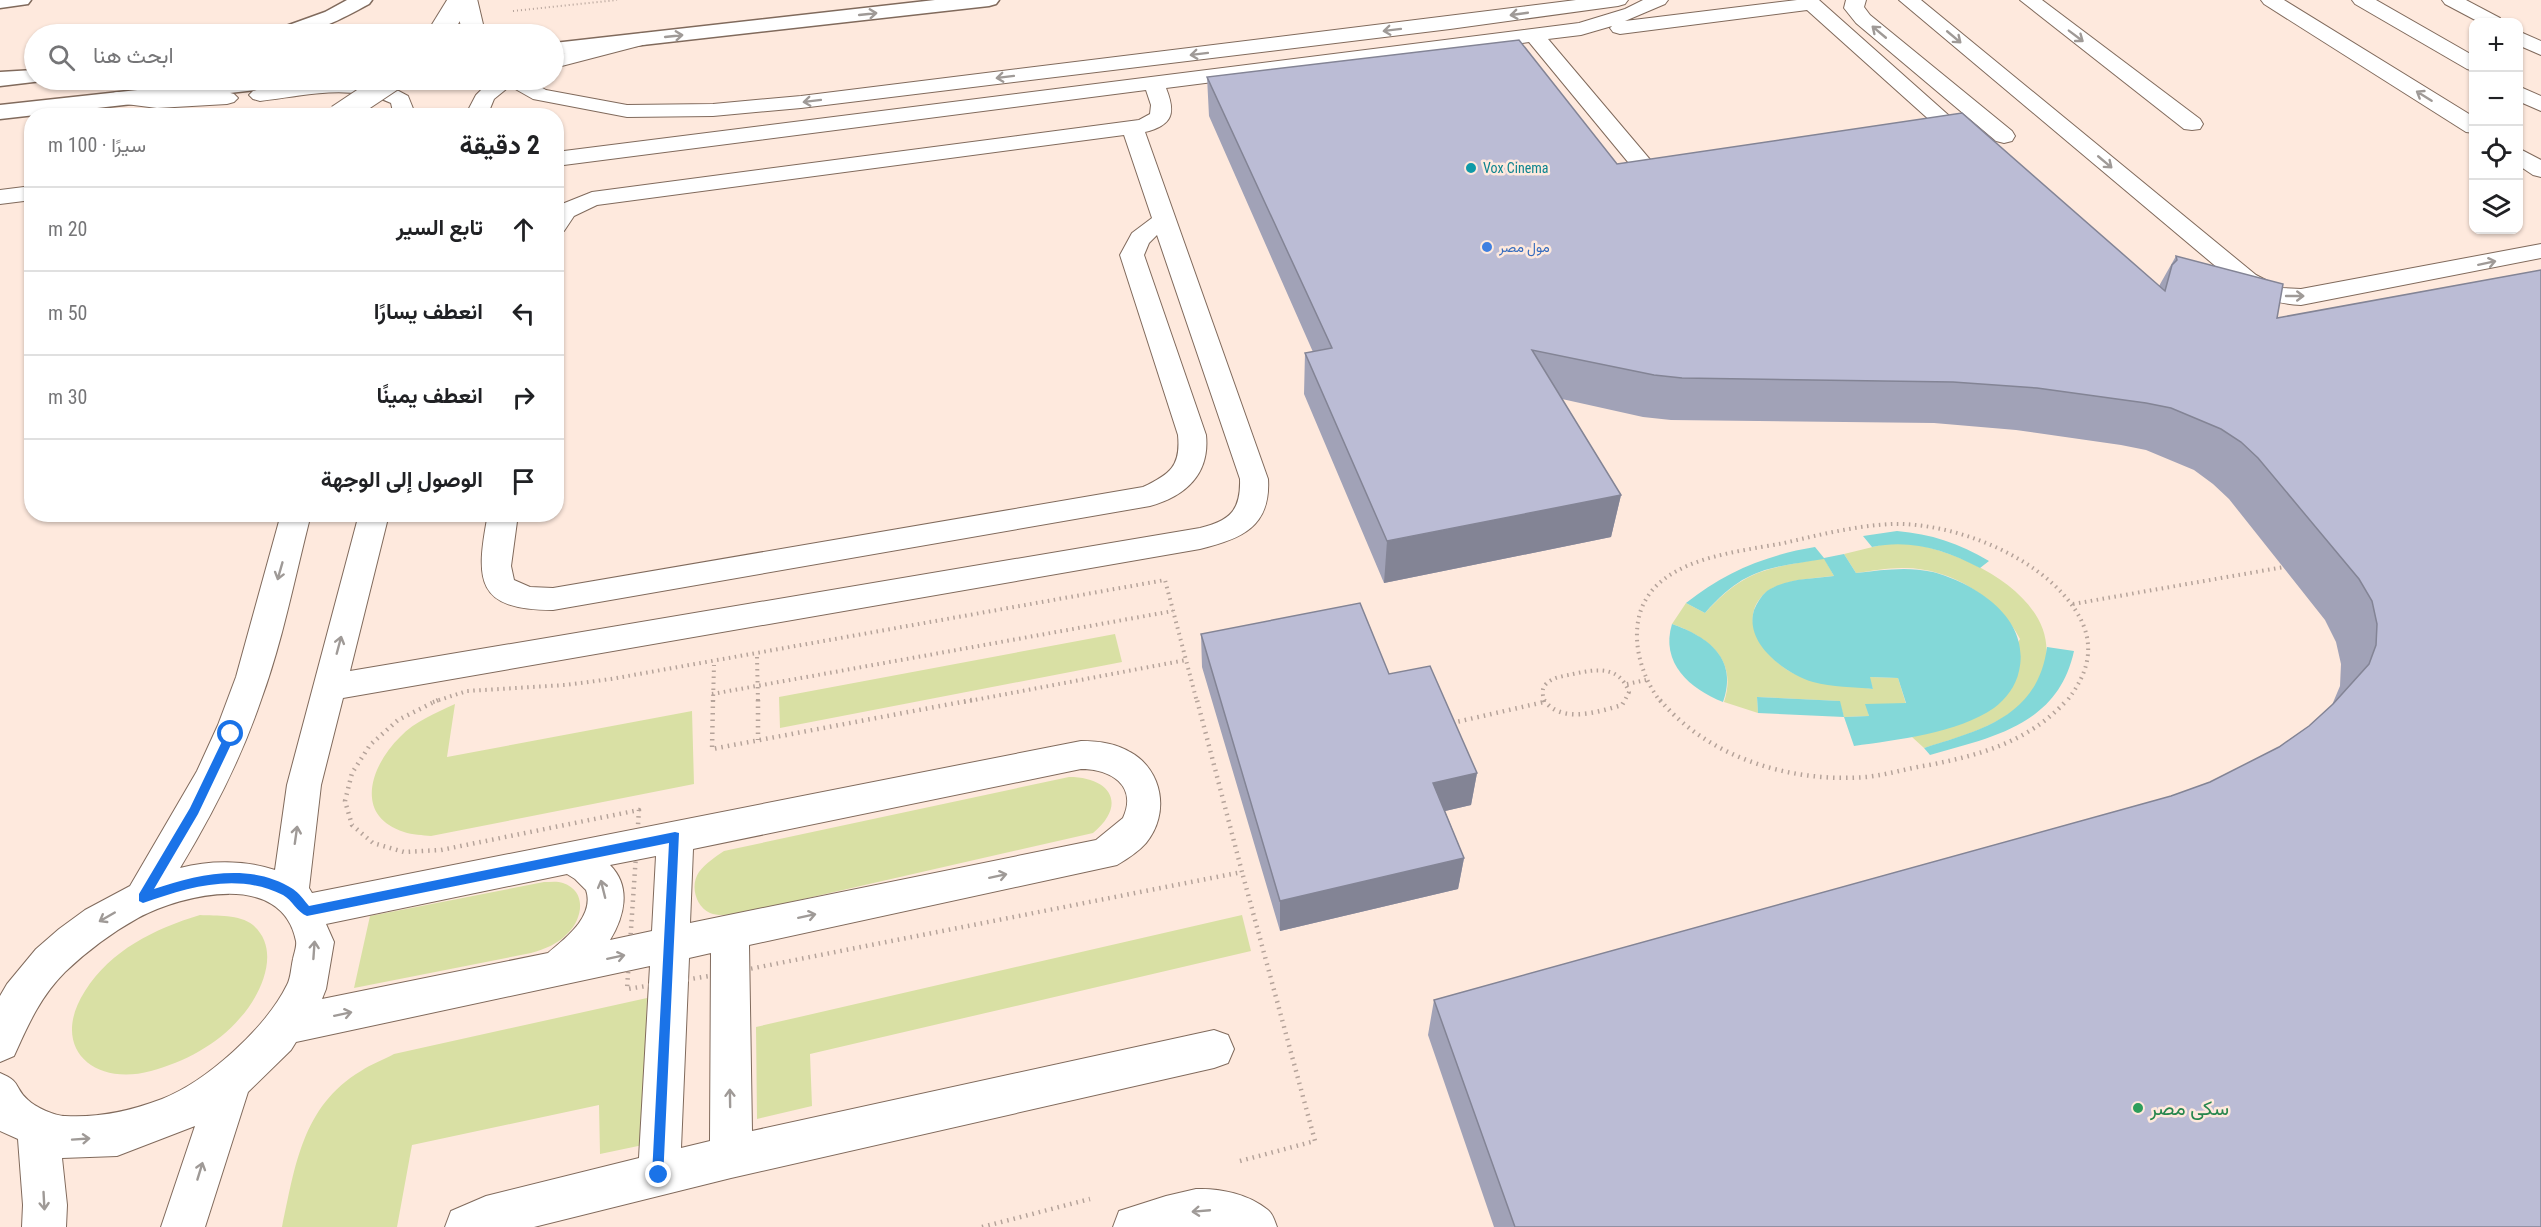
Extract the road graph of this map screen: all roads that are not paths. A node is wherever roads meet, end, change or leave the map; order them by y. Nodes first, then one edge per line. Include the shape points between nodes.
1 (21, 0) edge
2 (362, 0) edge
3 (460, 0) edge
4 (466, 0) edge
5 (989, 0) edge
6 (1618, 0) edge
7 (1658, 0) edge
8 (1856, 0) edge
9 (1909, 0) edge
10 (2030, 0) edge
11 (2271, 0) edge
12 (2362, 0) edge
13 (2452, 0) edge
14 (0, 2) edge
15 (1810, 2) edge
16 (2486, 18) edge
17 (310, 24) edge
18 (445, 24) edge
19 (472, 24) edge
20 (1581, 29) junction
21 (1533, 35) junction
22 (645, 39) junction
23 (2523, 39) edge
24 (564, 48) edge
25 (2541, 49) edge
26 (564, 59) edge
27 (2469, 62) edge
28 (24, 77) edge
29 (0, 79) edge
30 (1154, 85) junction
31 (191, 90) edge
32 (317, 90) edge
33 (377, 90) edge
34 (382, 90) edge
35 (493, 90) edge
36 (531, 90) edge
37 (1093, 92) junction
38 (260, 95) dead end
39 (2523, 95) edge
40 (117, 98) junction
41 (227, 98) dead end
42 (2541, 105) edge
43 (33, 108) edge
44 (350, 108) edge
45 (403, 108) edge
46 (478, 108) edge
47 (24, 109) edge
48 (0, 112) edge
49 (2192, 124) dead end
50 (2472, 126) edge
51 (1118, 130) junction
52 (2004, 136) dead end
53 (564, 158) edge
54 (2523, 158) edge
55 (1990, 162) edge
56 (2541, 170) edge
57 (1650, 174) edge
58 (24, 194) edge
59 (0, 197) edge
60 (564, 214) edge
61 (1165, 220) junction
62 (2541, 251) edge
63 (294, 522) edge
64 (372, 522) edge
65 (502, 522) edge
66 (328, 688) junction
67 (675, 837) junction
68 (567, 858) junction
69 (143, 898) junction
70 (298, 902) junction
71 (730, 933) junction
72 (671, 945) junction
73 (556, 969) junction
74 (286, 1025) junction
75 (0, 1043) edge
76 (1214, 1048) dead end
77 (230, 1083) junction
78 (0, 1093) edge
79 (38, 1132) junction
80 (730, 1157) junction
81 (659, 1175) junction
82 (44, 1227) edge
83 (183, 1227) edge
84 (467, 1227) edge
85 (1135, 1227) edge
86 (1255, 1227) edge

1 - 14 main road
2 - 17 main road
3 - 18 lane, bridge
4 - 19 lane, bridge
22 -> 5 main road
6 -> 36 lane via 713,110 627,111 540,95
7 - 20 lane via 1632,13
52 -> 8 lane via 1863,19 1854,8
9 -> 62 lane via 2265,291 2301,297
10 -> 49 lane
50 -> 11 lane
12 - 27 lane
13 - 16 lane
15 - 20 lane via 1637,27
15 - 55 lane
20 - 21 lane
21 - 30 lane
21 - 57 lane
22 - 24 main road
22 - 26 lane
23 - 25 lane
28 - 29 main road
30 - 37 lane
30 - 51 lane via 1163,113 1152,123
31 - 40 main road
32 - 38 lane
33 - 44 lane, bridge
34 - 45 lane via 401,100
35 - 46 lane
37 - 51 lane
37 - 53 lane
39 - 42 lane
40 - 41 lane via 157,102
40 - 43 main road
47 - 48 main road
51 - 60 lane via 592,199
51 - 61 lane
54 - 56 lane
58 - 59 lane
61 - 65 lane via 1147,230 1135,243 1132,255 1194,452 1188,469 1173,484 1150,496 532,600 502,589 496,578
61 - 66 lane via 1254,479 1257,496 1249,513 1234,527 1211,537
63 -> 69 lane via 245,698 194,811
66 -> 64 lane
70 -> 66 lane via 304,785
67 - 68 lane
71 -> 67 lane via 1104,854 1125,841 1140,824 1145,805 1142,791 1132,772 1117,761 1100,755 1081,755
67 - 72 lane
68 - 70 lane
73 -> 68 lane via 579,953 595,934 605,913 606,893 600,877 586,864
69 - 70 lane via 186,883 227,877 261,881
69 -> 75 lane via 103,919 64,948 31,983 8,1019
74 -> 70 lane via 310,982 316,943
71 - 72 lane
80 -> 71 lane
73 -> 72 lane
72 - 81 lane
74 -> 73 lane
74 - 77 lane
76 - 80 lane
79 -> 77 lane via 71,1139 109,1137 149,1126 192,1107
83 -> 77 lane
78 - 79 lane via 12,1114
79 -> 82 lane
80 - 81 lane
81 - 84 lane via 495,1215
86 -> 85 lane via 1222,1210 1198,1210

